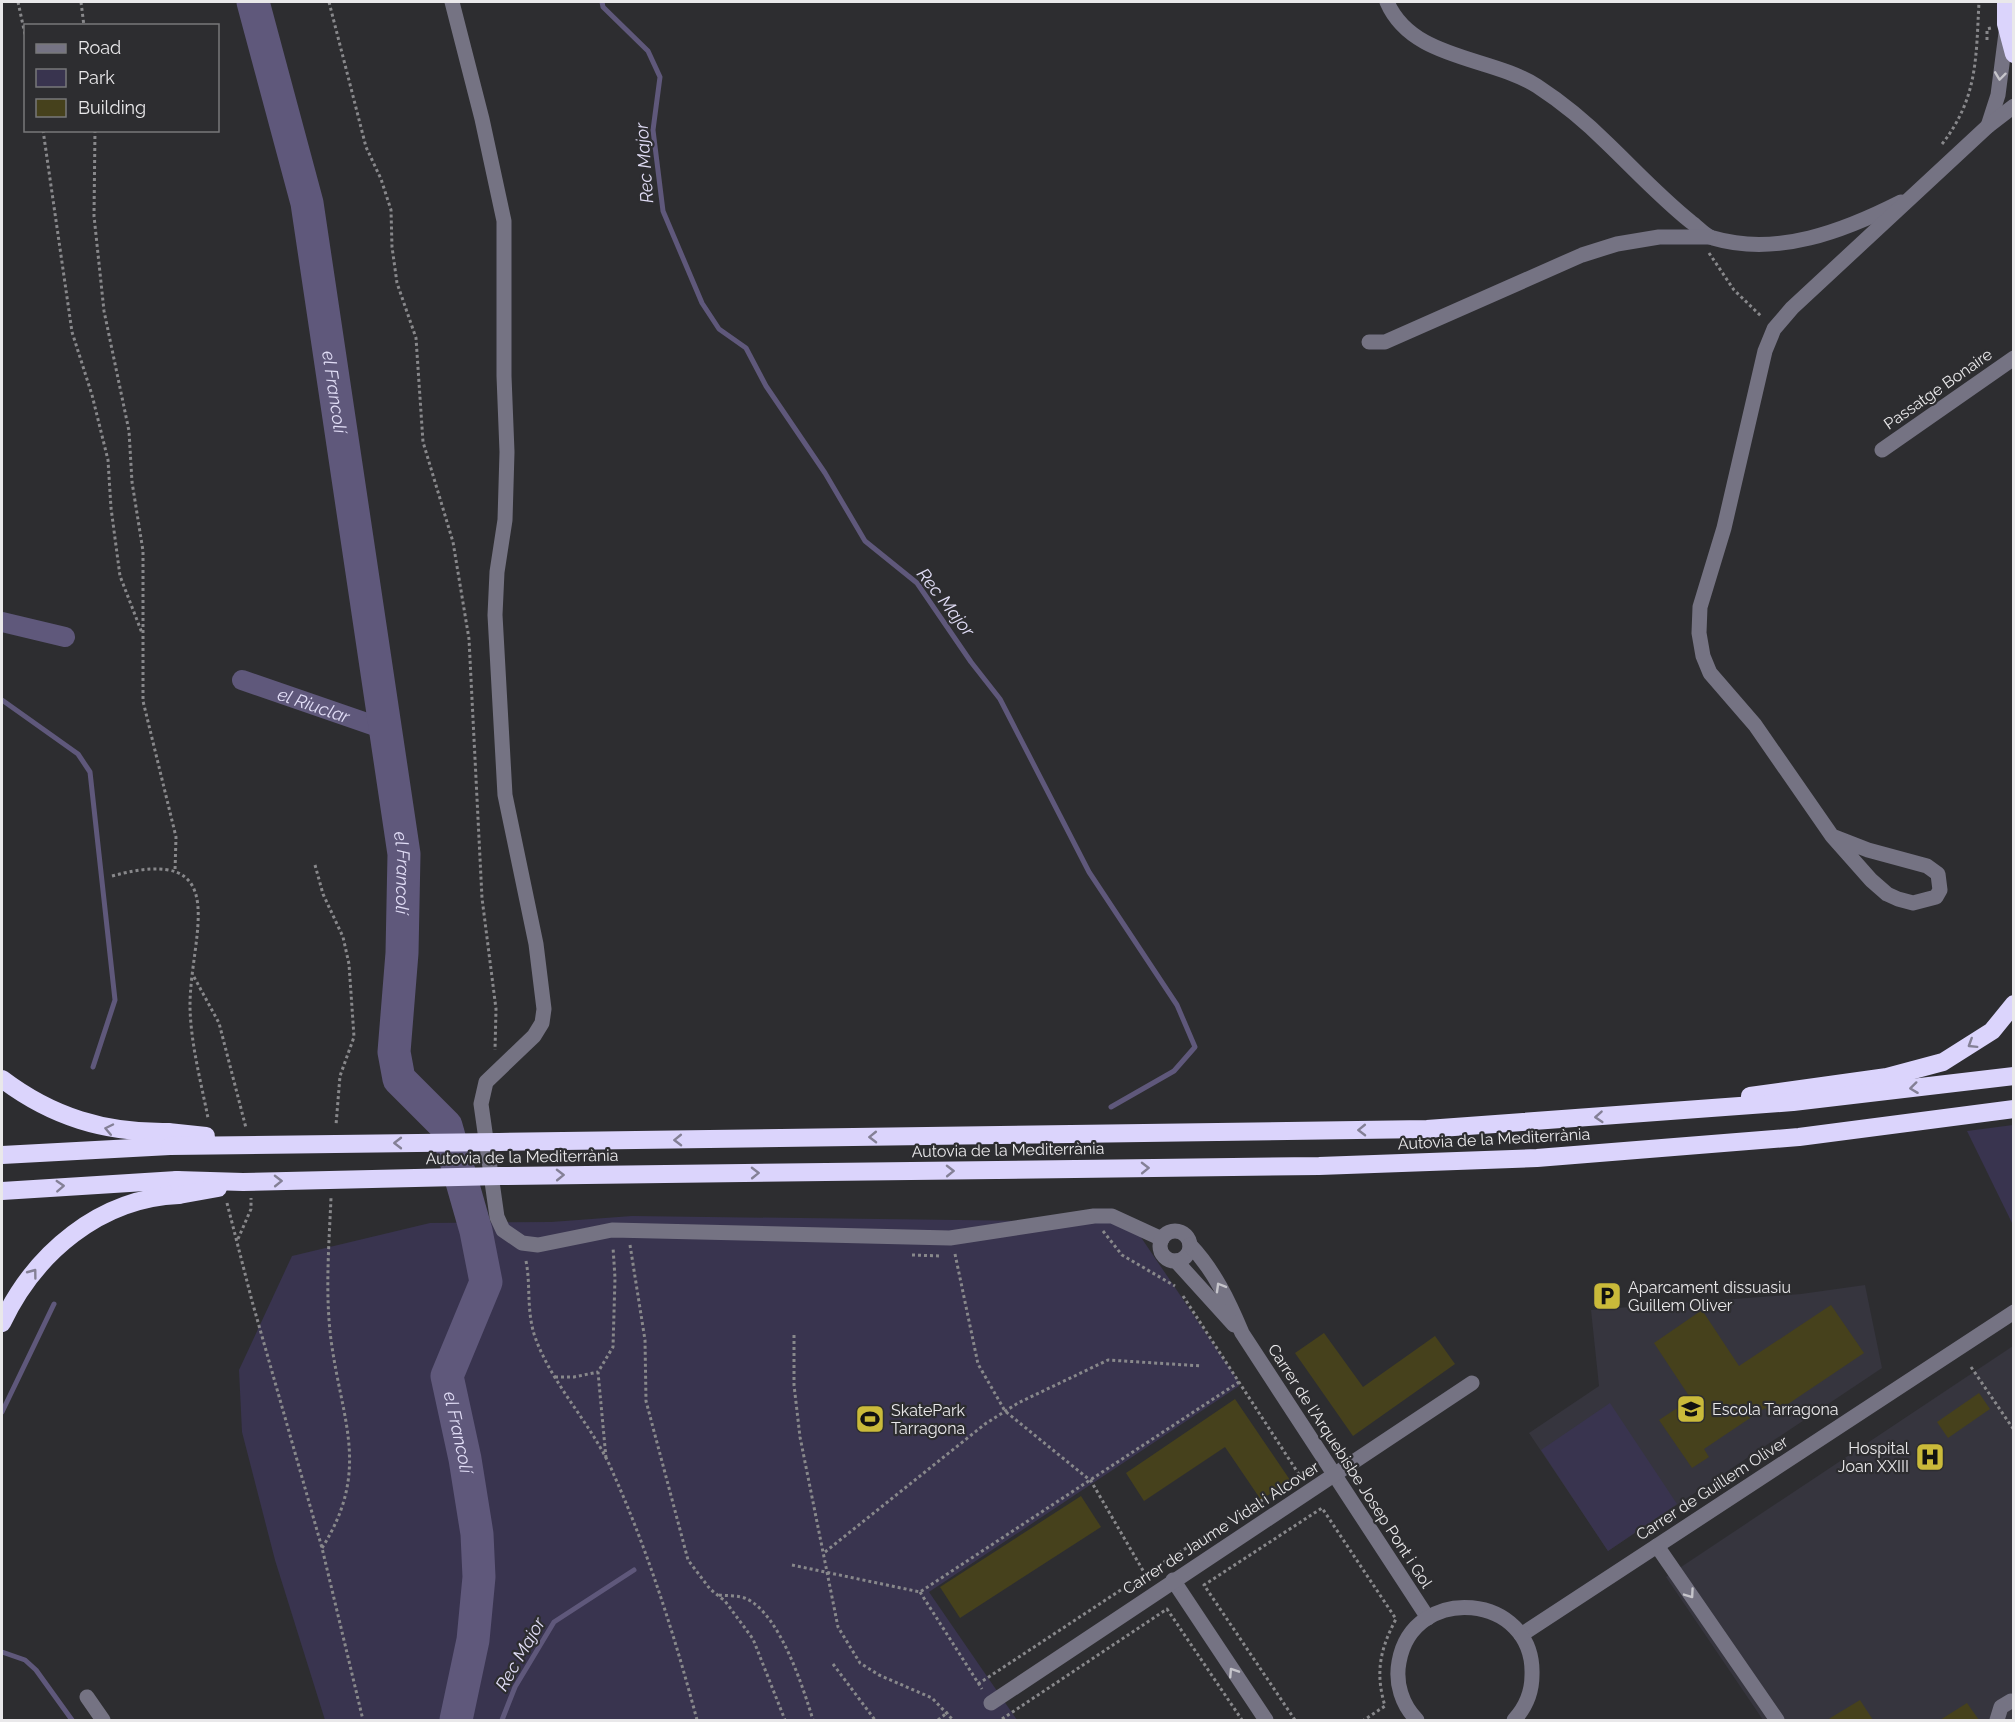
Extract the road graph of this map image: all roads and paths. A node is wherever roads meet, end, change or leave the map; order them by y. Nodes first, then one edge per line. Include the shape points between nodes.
1 (18, 2) edge
2 (81, 2) edge
3 (329, 2) edge
4 (452, 2) edge
5 (1387, 2) edge
6 (1979, 2) edge
7 (2006, 2) edge
8 (84, 24) edge
9 (2006, 24) junction
10 (1987, 29) dead end
11 (24, 30) edge
12 (1987, 41) dead end
13 (2013, 54) edge
14 (2013, 106) edge
15 (1988, 126) junction
16 (43, 132) edge
17 (95, 132) edge
18 (1937, 149) dead end
19 (1917, 193) junction
20 (1704, 237) junction
21 (1774, 328) junction
22 (1369, 342) dead end
23 (2013, 358) edge
24 (1882, 450) dead end
25 (143, 635) junction
26 (1832, 836) junction
27 (315, 865) dead end
28 (175, 871) junction
29 (111, 876) dead end
30 (193, 975) junction
31 (2013, 1004) edge
32 (494, 1073) junction
33 (2013, 1076) edge
34 (2, 1079) edge
35 (2013, 1109) edge
36 (1657, 1112) junction
37 (210, 1127) dead end
38 (335, 1130) dead end
39 (243, 1137) junction
40 (169, 1139) junction
41 (2, 1155) edge
42 (247, 1185) junction
43 (178, 1188) junction
44 (332, 1190) dead end
45 (2, 1191) edge
46 (226, 1197) dead end
47 (612, 1230) junction
48 (1093, 1230) dead end
49 (950, 1238) junction
50 (1162, 1239) junction
51 (237, 1241) junction
52 (641, 1242) dead end
53 (522, 1243) junction
54 (1190, 1245) junction
55 (966, 1251) dead end
56 (955, 1253) junction
57 (901, 1255) dead end
58 (1176, 1261) junction
59 (2013, 1312) edge
60 (2, 1323) edge
61 (1242, 1333) junction
62 (794, 1335) dead end
63 (1202, 1366) dead end
64 (1971, 1366) dead end
65 (598, 1372) junction
66 (555, 1377) junction
67 (1239, 1382) junction
68 (1472, 1383) dead end
69 (1005, 1412) junction
70 (2013, 1430) edge
71 (606, 1460) junction
72 (1335, 1474) junction
73 (1091, 1481) junction
74 (1292, 1481) dead end
75 (1267, 1498) dead end
76 (1657, 1546) junction
77 (322, 1548) junction
78 (825, 1552) junction
79 (792, 1565) dead end
80 (827, 1572) junction
81 (1145, 1574) junction
82 (1173, 1580) junction
83 (920, 1592) junction
84 (718, 1595) junction
85 (1428, 1618) junction
86 (1521, 1635) junction
87 (833, 1664) dead end
88 (978, 1684) junction
89 (87, 1697) dead end
90 (2011, 1701) dead end
91 (991, 1703) junction
92 (948, 1712) junction
93 (1408, 1718) edge
94 (103, 1720) edge
95 (363, 1720) edge
96 (697, 1720) edge
97 (784, 1720) edge
98 (813, 1720) edge
99 (876, 1720) edge
100 (938, 1720) edge
101 (953, 1720) edge
102 (1002, 1720) edge
103 (1242, 1720) edge
104 (1266, 1720) edge
105 (1295, 1720) edge
106 (1364, 1720) edge
107 (1514, 1720) edge
108 (1777, 1720) edge
109 (1997, 1720) edge

1 - 11 path
2 - 8 path
3 - 32 path via 366,147 391,210 397,283 416,338 423,442 453,542 469,639 482,898 496,1009
4 - 32 street via 504,221 507,452 495,615 505,795 536,944 544,1010 534,1036
5 - 20 street via 1418,38 1509,72 1570,110
6 - 18 path via 1973,84 1954,128
7 - 9 highway
9 - 13 highway
9 -> 15 street via 1998,95
10 - 12 path
14 - 15 street
15 - 19 street
16 - 25 path via 72,333 108,459 120,576
17 - 25 path via 94,216 104,311 129,431 143,551
19 - 20 street via 1854,226 1802,240 1738,244
19 - 21 street
20 - 21 path via 1734,290
20 - 22 street via 1659,237 1617,244 1517,282 1384,342
21 - 26 street via 1764,351 1724,528 1700,607 1699,633 1710,673 1755,725
23 - 24 street, Passatge Bonaire
25 - 28 path via 143,701 176,837
26 - 26 street via 1887,894 1913,903 1936,897 1940,890 1938,874 1927,866
27 - 38 path via 323,894 343,937 349,964 354,1037 340,1076
28 - 29 path via 145,867
28 - 30 path via 186,878 200,910
30 - 37 path via 190,1009
30 - 39 path via 219,1023
31 -> 36 highway via 1992,1031 1943,1062 1887,1077 1791,1088
32 - 53 street via 486,1082 482,1104 496,1210 504,1230
33 -> 36 highway, Autovia de la Mediterrània via 1793,1102
40 -> 34 highway via 87,1124 36,1101
42 -> 35 highway, Autovia de la Mediterrània, bridge via 501,1176 1319,1166 1537,1158 1799,1137
36 -> 39 highway, Autovia de la Mediterrània, bridge via 1427,1129 499,1142
39 - 40 highway, Autovia de la Mediterrània, bridge
40 - 41 highway, Autovia de la Mediterrània
42 - 43 highway, Autovia de la Mediterrània, bridge
42 - 51 path via 251,1209
45 -> 43 highway, Autovia de la Mediterrània
60 -> 43 highway via 40,1263 81,1227
44 - 77 path via 328,1273 331,1339 351,1446 350,1485 337,1525
46 - 51 path
47 - 49 street
47 - 53 street via 538,1245
47 - 65 path via 613,1347
48 - 67 path via 1102,1229 1122,1255 1178,1288
49 - 50 street via 1112,1216
49 - 56 path
50 - 54 street via 1174,1231 1188,1237
50 - 58 street via 1163,1254
51 - 77 path
52 - 84 path via 629,1243 645,1340 646,1401 688,1560
53 - 66 path via 535,1337
54 - 58 street via 1184,1258
61 -> 54 street, Carrer de l'Arquebisbe Josep Pont i Gol via 1220,1286
55 - 56 path
56 - 57 path via 934,1257
56 - 69 path via 978,1364
58 - 61 street, Carrer de l'Arquebisbe Josep Pont i Gol
59 - 76 street, Carrer de Guillem Oliver
61 - 72 street, Carrer de l'Arquebisbe Josep Pont i Gol
62 - 78 path via 800,1437
63 - 69 path via 1108,1360
64 - 70 path
65 - 66 path
65 - 71 path
66 - 71 path
67 - 73 path
67 - 74 path via 1301,1475
68 - 72 street, Carrer de Jaume Vidal i Alcover
69 - 73 path
69 - 78 path
71 - 96 path via 658,1588
72 - 82 street, Carrer de Jaume Vidal i Alcover
72 - 85 street, Carrer de l'Arquebisbe Josep Pont i Gol
73 - 81 path
73 - 83 path
75 - 81 path
76 - 86 street, Carrer de Guillem Oliver
76 -> 108 street
77 - 95 path
78 - 80 path
79 - 80 path
80 - 83 path
80 - 92 path via 838,1627 860,1663 879,1676 932,1698
81 - 88 path
82 - 91 street, Carrer de Jaume Vidal i Alcover
104 -> 82 street
83 - 88 path
84 - 97 path via 753,1639
84 - 98 path via 747,1599 769,1619
85 - 86 street via 1459,1607 1480,1608 1505,1619
85 - 93 street via 1412,1633 1400,1656 1400,1690
86 - 107 street via 1533,1664 1532,1687
87 - 99 path
88 - 91 path
89 - 94 street
90 - 109 street via 2001,1707
91 - 102 path
92 - 100 path
92 - 101 path
102 - 103 path via 1167,1609
105 - 106 path via 1204,1585 1322,1508 1396,1619 1379,1662 1385,1706

